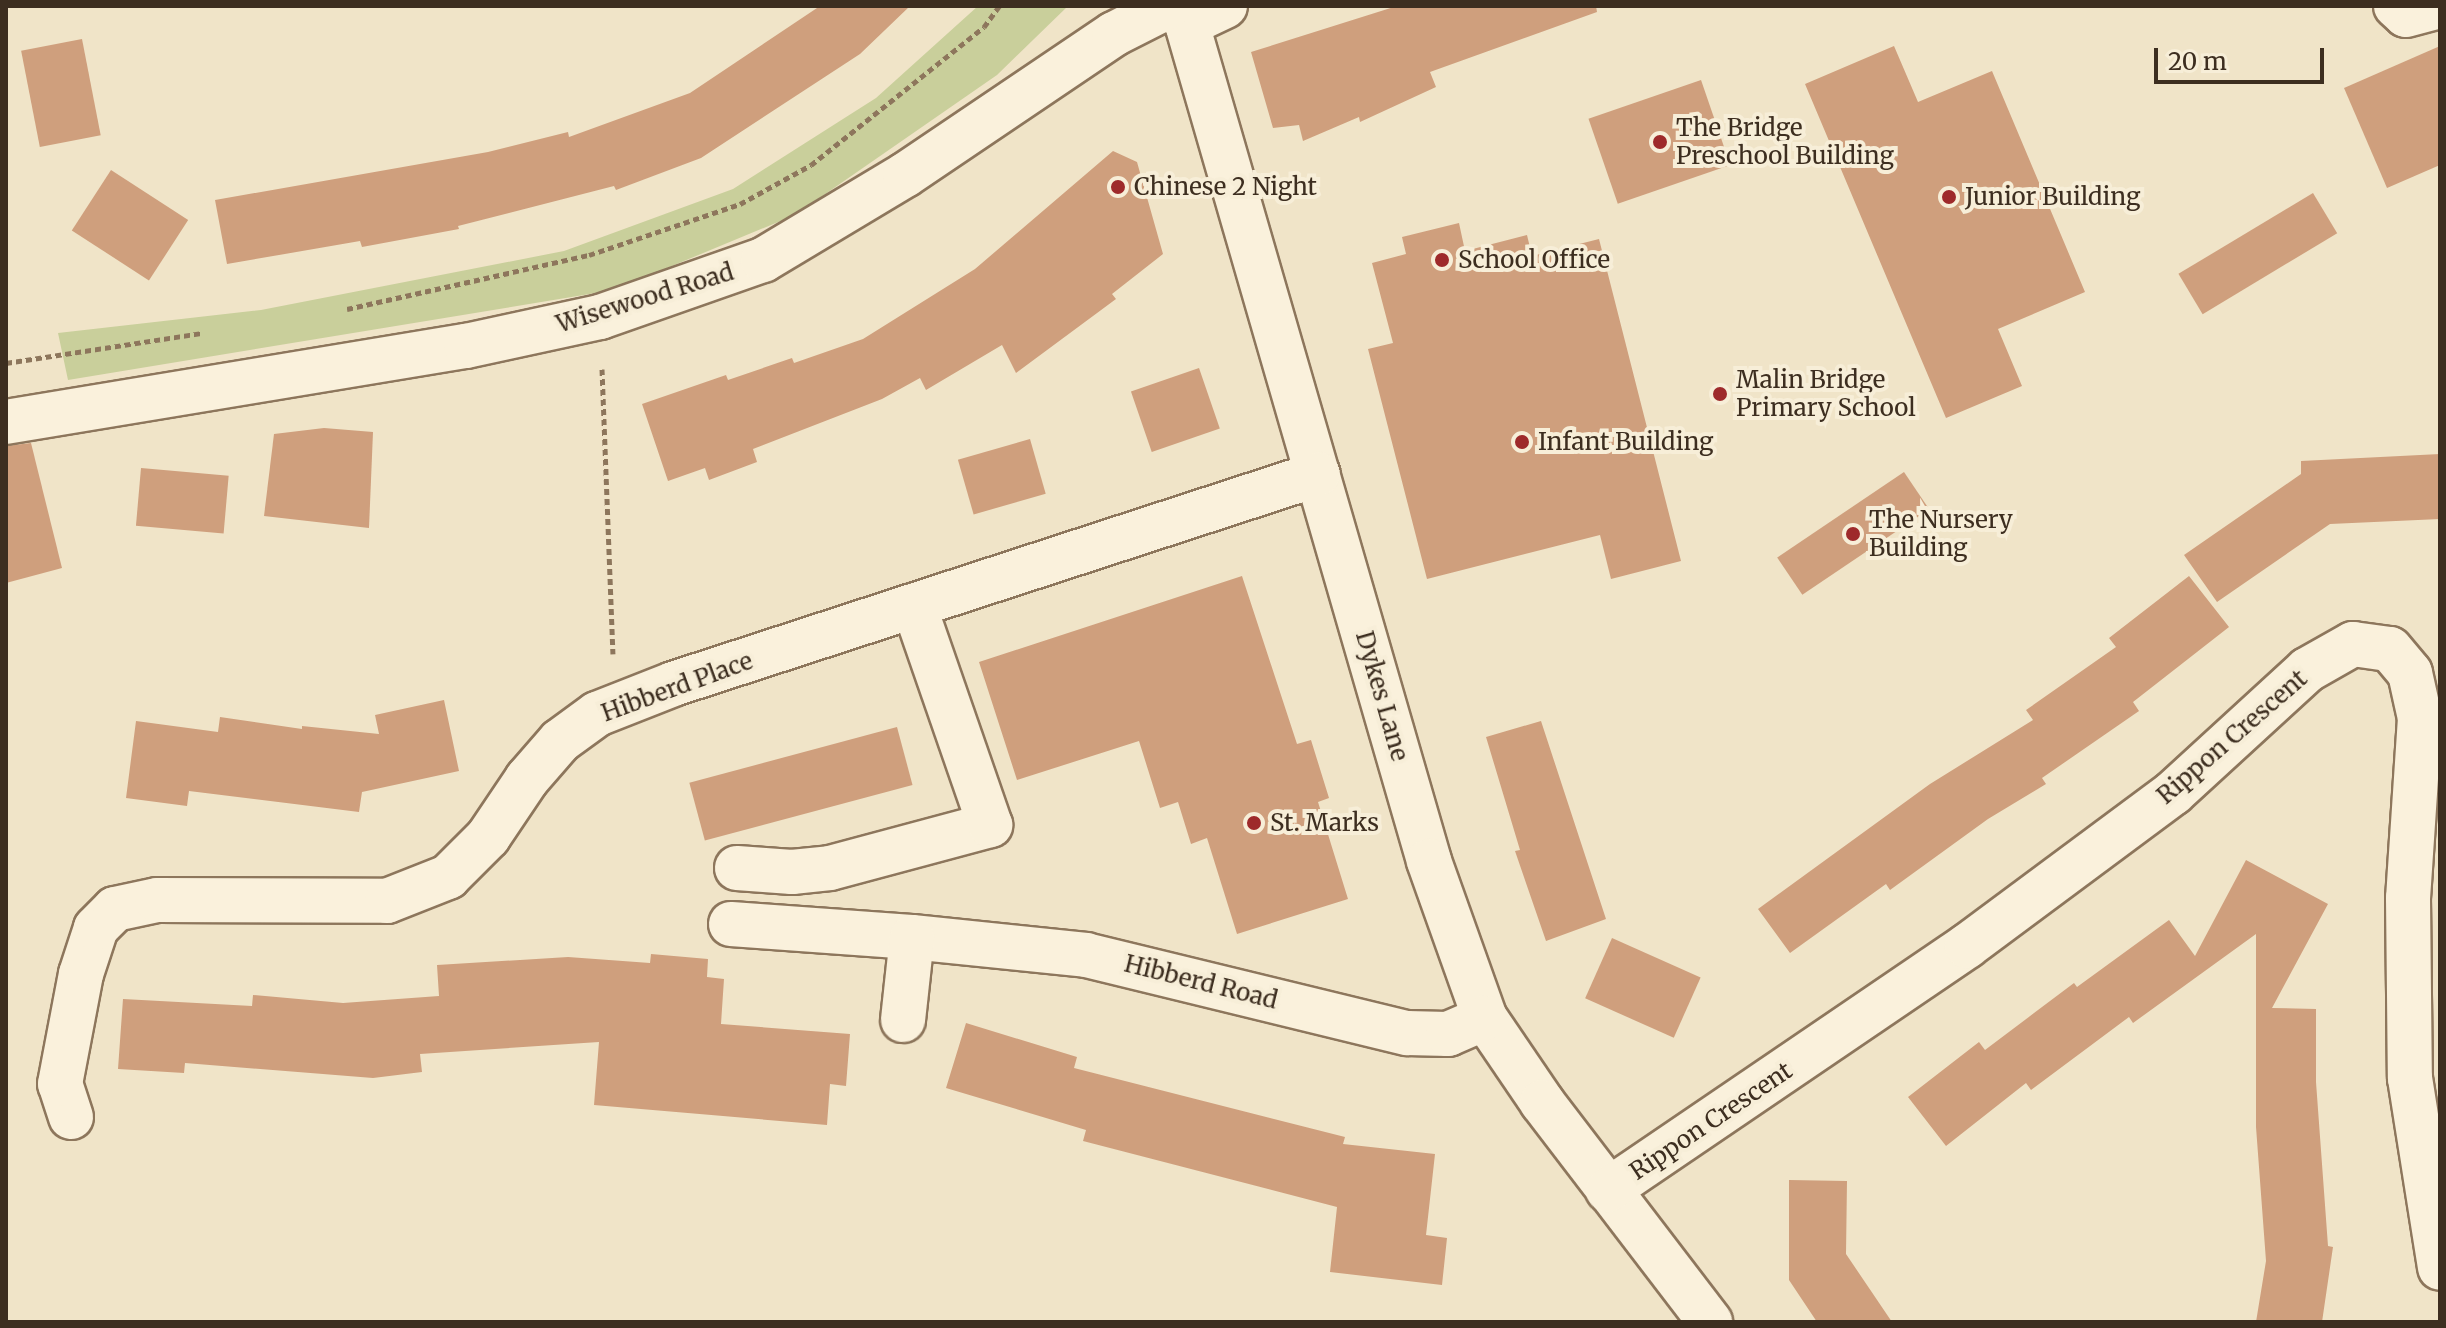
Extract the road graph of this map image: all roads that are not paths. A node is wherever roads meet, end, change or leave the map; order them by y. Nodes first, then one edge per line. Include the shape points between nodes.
1 (1192, 10) edge
2 (6, 422) edge
3 (1318, 474) junction
4 (914, 606) junction
5 (737, 868) dead end
6 (731, 924) dead end
7 (912, 937) junction
8 (1485, 1018) junction
9 (903, 1020) dead end
10 (71, 1117) dead end
11 (1608, 1190) junction
12 (2440, 1268) edge
13 (1710, 1322) edge

1 - 2 street, Wisewood Road via 1114,34 905,175 763,260 600,317 466,346
1 - 3 street, Dykes Lane
3 - 4 street, Hibberd Place
3 - 8 street, Dykes Lane via 1429,861
4 - 5 street via 990,825 830,868
4 - 10 street, Hibberd Place via 597,714 560,741 488,837 448,877 387,901 157,900 115,909 96,928 81,974 60,1084
6 - 7 street, Hibberd Road
7 - 8 street, Hibberd Road via 1086,955 1407,1033 1448,1034
7 - 9 street
8 - 11 street, Dykes Lane
11 - 12 street, Rippon Crescent via 1967,946 2173,793 2307,670 2353,644 2390,649 2410,673 2420,718 2408,898 2410,1078
11 - 13 street, Dykes Lane

